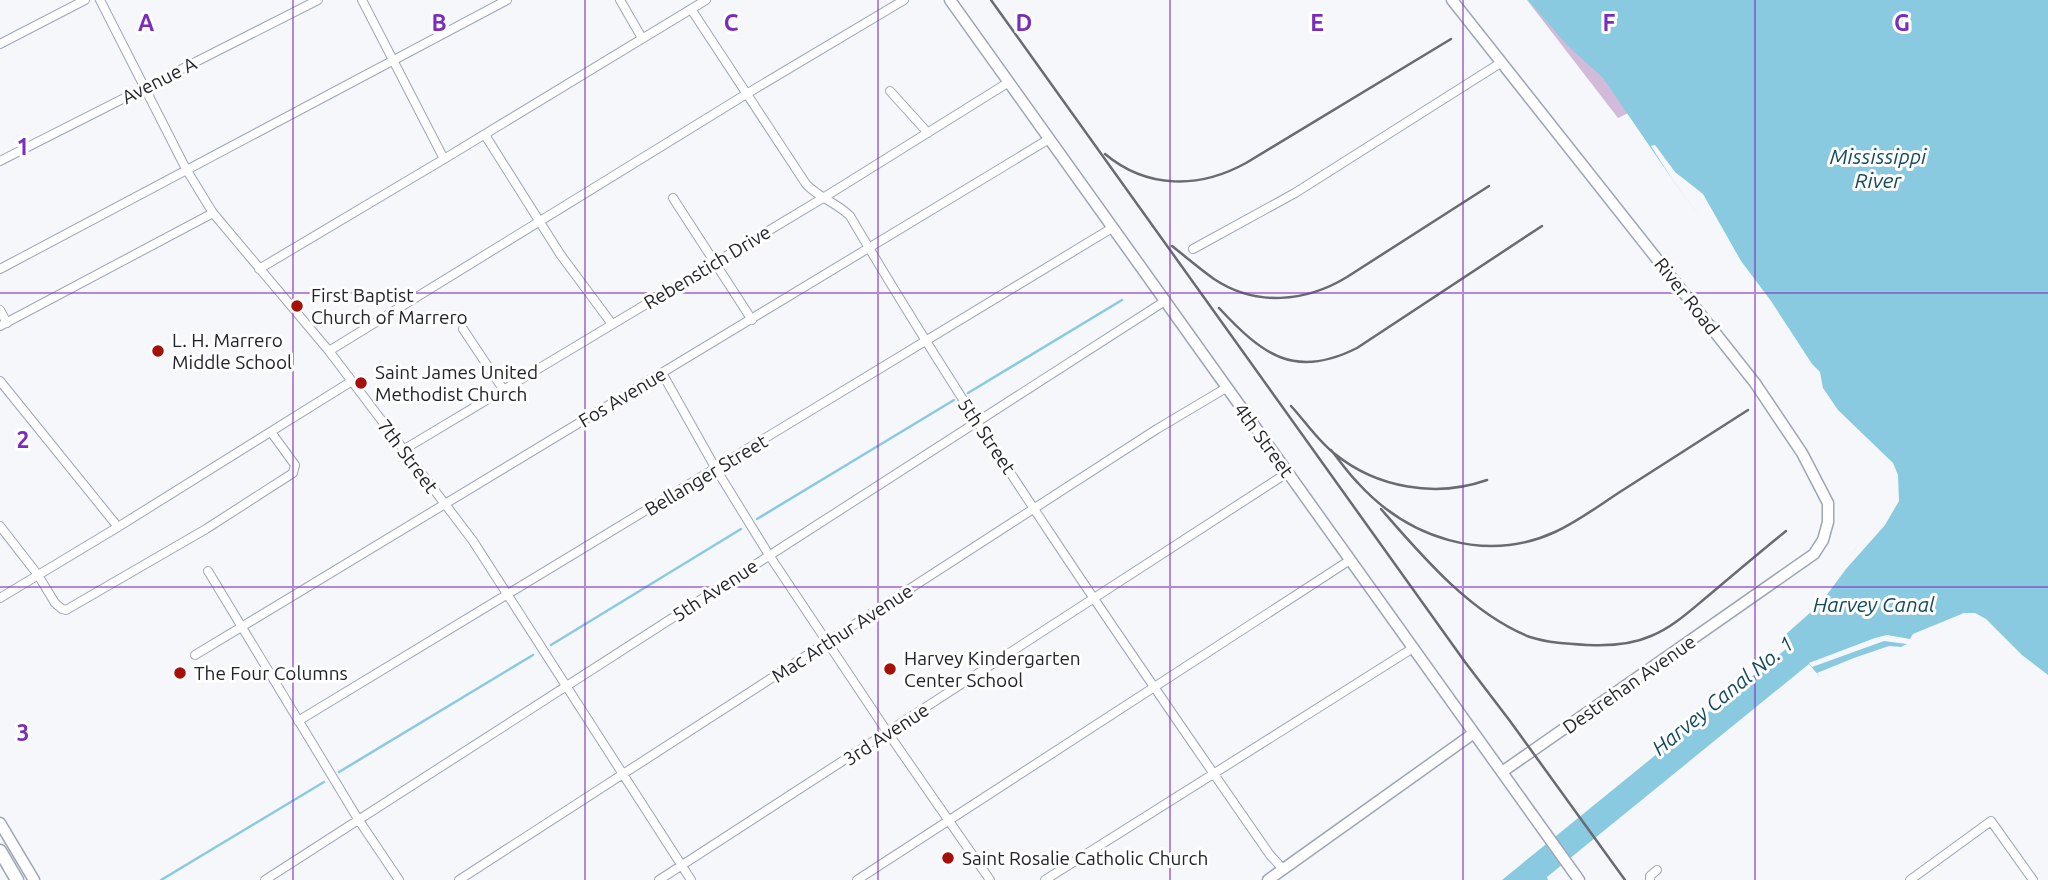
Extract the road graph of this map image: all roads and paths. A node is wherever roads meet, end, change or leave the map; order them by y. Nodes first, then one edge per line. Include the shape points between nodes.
1 (85, 0) edge
2 (100, 0) edge
3 (317, 0) edge
4 (362, 0) edge
5 (507, 0) edge
6 (620, 0) edge
7 (706, 0) edge
8 (904, 0) edge
9 (950, 0) edge
10 (1452, 0) edge
11 (691, 9) junction
12 (642, 38) junction
13 (0, 44) edge
14 (394, 62) junction
15 (1502, 62) junction
16 (1009, 82) junction
17 (145, 87) junction
18 (890, 91) dead end
19 (748, 93) junction
20 (928, 133) junction
21 (485, 135) junction
22 (1049, 139) junction
23 (444, 159) junction
24 (0, 161) edge
25 (186, 169) junction
26 (673, 198) dead end
27 (823, 198) junction
28 (213, 213) junction
29 (540, 222) junction
30 (1112, 228) junction
31 (869, 249) junction
32 (1193, 249) dead end
33 (715, 263) junction
34 (259, 268) junction
35 (0, 269) edge
36 (1165, 301) junction
37 (0, 310) edge
38 (752, 320) junction
39 (3, 324) edge
40 (612, 324) junction
41 (463, 329) dead end
42 (926, 340) junction
43 (329, 351) junction
44 (662, 373) junction
45 (0, 381) edge
46 (352, 381) junction
47 (1226, 388) junction
48 (503, 389) junction
49 (976, 421) junction
50 (271, 432) junction
51 (403, 450) junction
52 (716, 469) junction
53 (1287, 473) junction
54 (445, 505) junction
55 (1035, 509) junction
56 (0, 526) edge
57 (118, 527) junction
58 (769, 555) junction
59 (1350, 559) junction
60 (208, 571) dead end
61 (38, 575) junction
62 (507, 595) junction
63 (1756, 596) joint
64 (0, 598) edge
65 (1095, 599) junction
66 (241, 626) junction
67 (827, 643) junction
68 (1413, 648) junction
69 (195, 655) dead end
70 (565, 686) junction
71 (1154, 688) junction
72 (298, 721) junction
73 (888, 733) junction
74 (1474, 733) junction
75 (1502, 772) junction
76 (1213, 773) junction
77 (623, 775) junction
78 (358, 819) junction
79 (948, 821) junction
80 (1, 827) edge
81 (0, 851) edge
82 (682, 866) junction
83 (1283, 869) junction
84 (1657, 870) dead end
85 (17, 880) edge
86 (34, 880) edge
87 (265, 880) edge
88 (399, 880) edge
89 (459, 880) edge
90 (659, 880) edge
91 (691, 880) edge
92 (857, 880) edge
93 (990, 880) edge
94 (1045, 880) edge
95 (1268, 880) edge
96 (1579, 880) edge
97 (1650, 880) edge
98 (1911, 880) edge
99 (2033, 880) edge

1 - 13 street
2 - 17 street, 7th Street
3 - 17 street, Avenue A
4 - 14 street
5 - 14 street
6 - 12 street
7 - 11 street
8 - 19 street
9 - 16 main road, 4th Street
10 - 15 main road, River Road
11 - 12 street
11 - 19 street, 5th Street
12 - 21 street
14 - 23 street
14 - 25 street
15 - 32 street via 1295,193
15 - 63 main road, River Road via 1755,383 1820,486 1828,503 1823,540 1814,554
16 - 20 street, Rebenstich Drive
16 - 22 main road, 4th Street
17 - 24 street, Avenue A
17 - 25 street, 7th Street
18 - 20 street
19 - 27 street, 5th Street via 806,184
19 - 29 street
20 - 27 street, Rebenstich Drive
21 - 23 street
21 - 29 street
22 - 30 main road, 4th Street
22 - 31 street, Fos Avenue
23 - 34 street
25 - 28 street, 7th Street
25 - 35 street
26 - 33 street
27 - 31 street, 5th Street via 850,216
27 - 33 street, Rebenstich Drive
28 - 34 street, 7th Street
28 - 39 street
29 - 40 street
29 - 43 street
30 - 36 main road, 4th Street
30 - 42 street, Bellanger Street
31 - 38 street, Fos Avenue
31 - 42 street, 5th Street
33 - 38 street
33 - 40 street, Rebenstich Drive
34 - 43 street, 7th Street
36 - 47 main road, 4th Street
36 - 49 street, 5th Avenue
37 - 39 street
38 - 44 street, Fos Avenue
40 - 48 street, Rebenstich Drive
41 - 48 street
42 - 49 street, 5th Street
42 - 52 street, Bellanger Street
43 - 46 street, 7th Street
44 - 52 street
44 - 54 street, Fos Avenue
45 - 57 street
46 - 50 street
46 - 51 street, 7th Street
47 - 53 main road, 4th Street
47 - 55 street, Mac Arthur Avenue
48 - 51 street, Rebenstich Drive
49 - 55 street, 5th Street
49 - 58 street, 5th Avenue
50 - 57 street
50 - 61 street via 292,458 293,472 206,529 66,610 55,603
51 - 54 street, 7th Street
52 - 58 street
52 - 62 street, Bellanger Street
53 - 59 main road, 4th Street
53 - 65 street, 3rd Avenue
54 - 62 street, 7th Street
54 - 66 street, Fos Avenue
55 - 65 street, 5th Street
55 - 67 street, Mac Arthur Avenue
56 - 61 street
57 - 61 street
58 - 67 street
58 - 70 street, 5th Avenue
59 - 68 main road, 4th Street
59 - 71 street
60 - 66 street
61 - 64 street
62 - 70 street, 7th Street
62 - 72 street, Bellanger Street
63 - 75 main road, Destrehan Avenue
65 - 71 street, 5th Street
65 - 73 street, 3rd Avenue
66 - 69 street, Fos Avenue
66 - 72 street
67 - 73 street
67 - 77 street, Mac Arthur Avenue
68 - 74 main road, 4th Street
68 - 76 street
70 - 77 street, 7th Street
70 - 78 street, 5th Avenue
71 - 76 street, 5th Street
71 - 79 street
72 - 78 street
73 - 79 street
73 - 82 street, 3rd Avenue
74 - 75 main road, 4th Street
74 - 83 main road
75 - 96 main road, 4th Street
76 - 83 street, 5th Street
76 - 94 street
77 - 82 street, 7th Street
77 - 89 street, Mac Arthur Avenue
78 - 87 street, 5th Avenue
78 - 88 street
79 - 92 street
79 - 93 street
80 - 86 main road
81 - 85 highway
82 - 90 street, 3rd Avenue
82 - 91 street, 7th Street
83 - 95 main road
84 - 97 street
98 - 99 street via 1991,821

